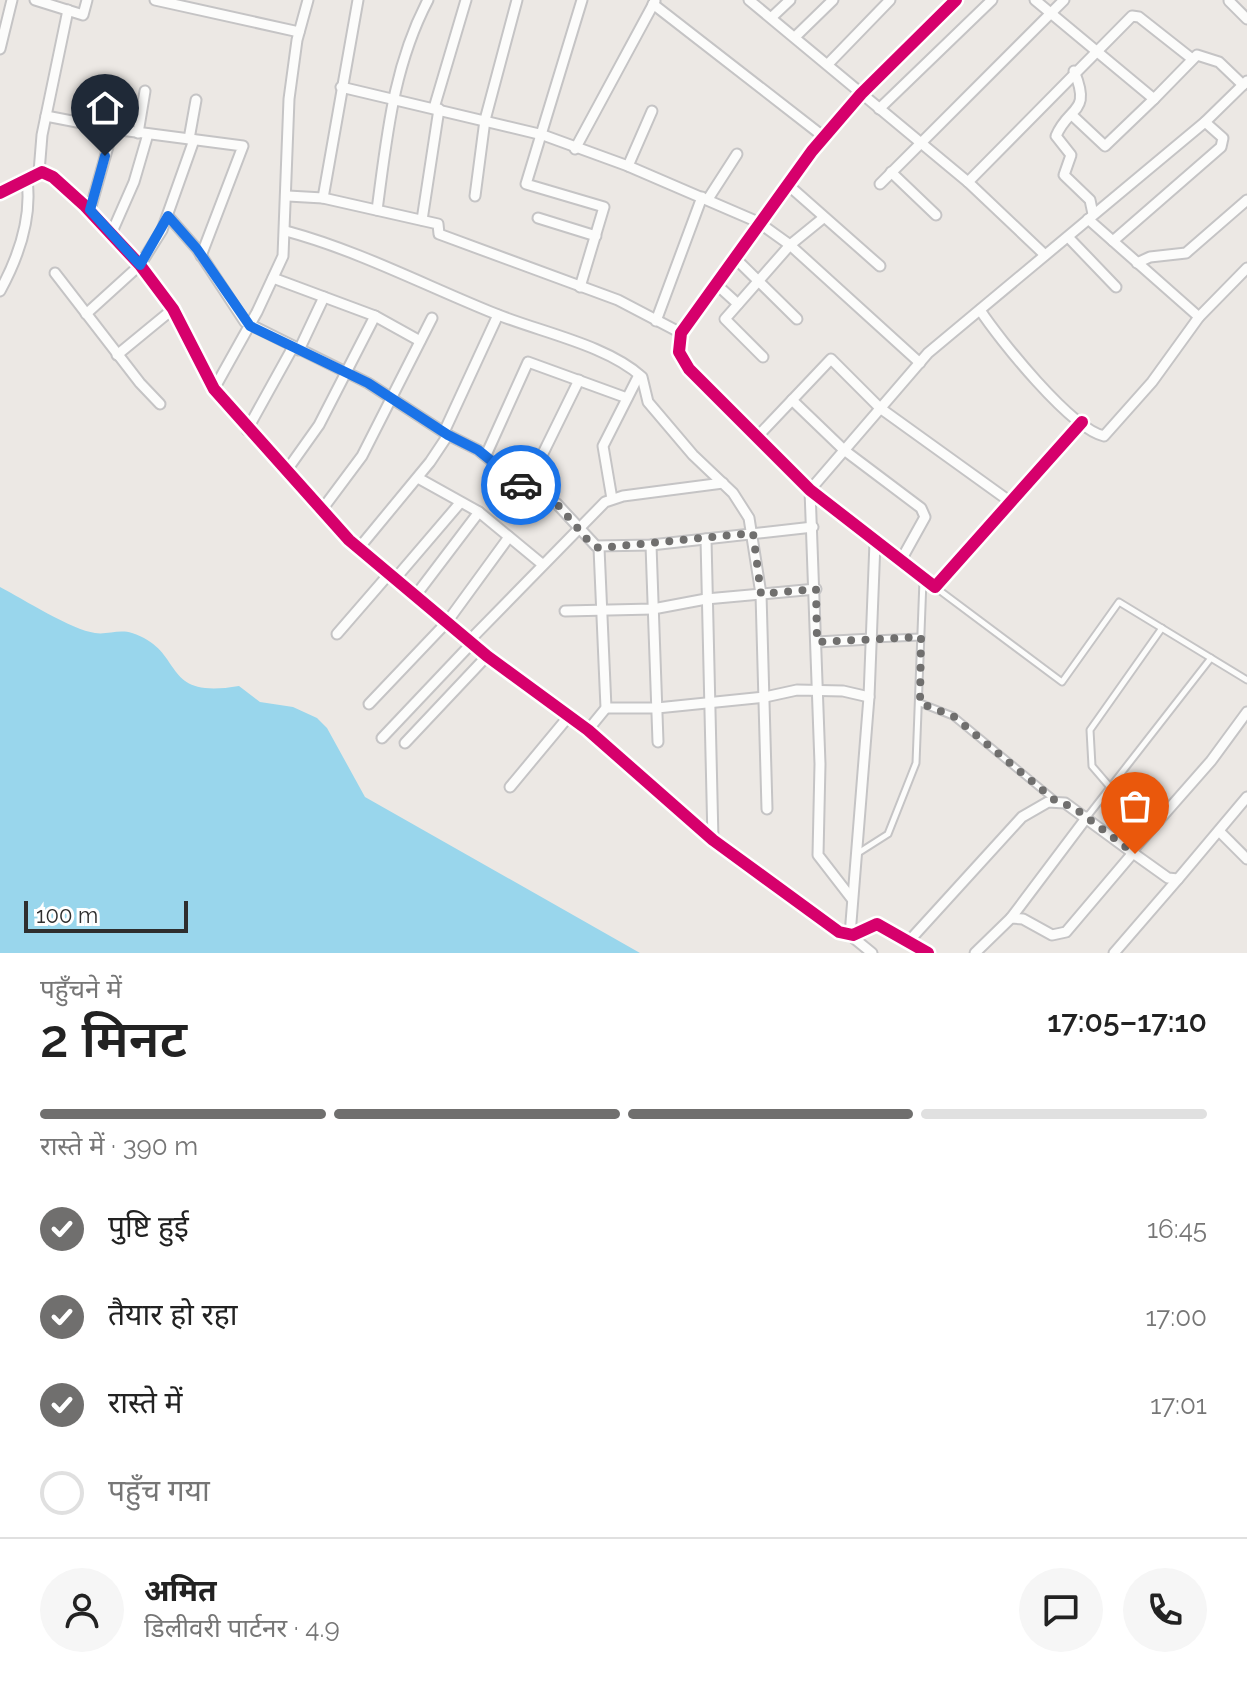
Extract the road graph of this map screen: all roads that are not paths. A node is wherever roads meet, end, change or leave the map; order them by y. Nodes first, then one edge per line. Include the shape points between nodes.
1 (12, 0) edge
2 (35, 0) edge
3 (87, 0) edge
4 (155, 0) edge
5 (308, 0) edge
6 (358, 0) edge
7 (428, 0) edge
8 (466, 0) edge
9 (517, 0) edge
10 (582, 0) edge
11 (749, 0) edge
12 (790, 0) edge
13 (833, 0) edge
14 (890, 0) edge
15 (956, 0) edge
16 (992, 0) edge
17 (1035, 0) edge
18 (1064, 0) edge
19 (1229, 0) edge
20 (654, 2) edge
21 (68, 10) junction
22 (1049, 15) junction
23 (772, 17) junction
24 (1247, 19) edge
25 (299, 32) junction
26 (795, 37) junction
27 (0, 49) edge
28 (1095, 50) junction
29 (1191, 58) junction
30 (829, 63) junction
31 (1074, 71) junction
32 (1245, 83) edge
33 (96, 84) dead end
34 (341, 87) junction
35 (145, 91) dead end
36 (861, 94) junction
37 (392, 98) junction
38 (1154, 99) junction
39 (196, 100) dead end
40 (436, 108) junction
41 (879, 109) junction
42 (652, 111) dead end
43 (46, 116) junction
44 (1073, 116) junction
45 (485, 120) junction
46 (1205, 122) junction
47 (87, 125) junction
48 (113, 129) junction
49 (143, 134) junction
50 (543, 135) junction
51 (824, 137) junction
52 (191, 140) junction
53 (920, 142) junction
54 (575, 149) junction
55 (737, 154) dead end
56 (628, 166) junction
57 (39, 172) junction
58 (891, 172) junction
59 (27, 180) junction
60 (968, 182) junction
61 (787, 184) junction
62 (880, 184) dead end
63 (0, 193) edge
64 (288, 196) junction
65 (475, 196) dead end
66 (323, 198) junction
67 (705, 198) junction
68 (1247, 200) edge
69 (90, 210) junction
70 (377, 210) junction
71 (936, 215) dead end
72 (168, 216) junction
73 (1091, 216) junction
74 (538, 218) dead end
75 (822, 219) junction
76 (422, 220) junction
77 (758, 222) junction
78 (286, 231) junction
79 (112, 232) junction
80 (596, 236) junction
81 (1068, 237) junction
82 (1113, 241) junction
83 (790, 245) junction
84 (1045, 255) junction
85 (201, 256) junction
86 (734, 257) junction
87 (1137, 263) junction
88 (140, 265) junction
89 (880, 266) dead end
90 (1247, 268) edge
91 (55, 273) dead end
92 (273, 278) junction
93 (759, 281) junction
94 (716, 284) junction
95 (580, 287) junction
96 (1116, 287) dead end
97 (0, 291) edge
98 (324, 297) junction
99 (738, 304) junction
100 (173, 309) junction
101 (980, 310) junction
102 (86, 314) junction
103 (498, 315) junction
104 (375, 316) junction
105 (1199, 317) junction
106 (432, 318) dead end
107 (797, 319) dead end
108 (656, 321) junction
109 (250, 326) junction
110 (681, 333) junction
111 (420, 341) junction
112 (296, 348) junction
113 (117, 355) junction
114 (763, 357) dead end
115 (920, 363) junction
116 (346, 372) junction
117 (639, 375) junction
118 (579, 380) junction
119 (214, 389) junction
120 (391, 398) junction
121 (627, 398) junction
122 (792, 400) junction
123 (160, 404) dead end
124 (880, 408) junction
125 (1082, 422) junction
126 (247, 430) junction
127 (446, 433) junction
128 (757, 437) junction
129 (844, 450) junction
130 (486, 455) junction
131 (287, 470) junction
132 (418, 478) junction
133 (723, 483) junction
134 (526, 488) junction
135 (810, 490) junction
136 (612, 499) junction
137 (460, 503) junction
138 (1012, 503) junction
139 (321, 511) junction
140 (479, 512) junction
141 (813, 527) junction
142 (577, 528) junction
143 (753, 533) junction
144 (509, 537) junction
145 (706, 539) junction
146 (875, 542) junction
147 (651, 545) junction
148 (359, 548) junction
149 (599, 548) junction
150 (900, 562) junction
151 (542, 564) junction
152 (392, 577) junction
153 (923, 579) junction
154 (935, 587) junction
155 (816, 589) junction
156 (761, 594) junction
157 (416, 595) junction
158 (706, 599) junction
159 (600, 609) junction
160 (653, 609) junction
161 (565, 611) dead end
162 (447, 622) junction
163 (1162, 628) junction
164 (337, 634) dead end
165 (921, 637) junction
166 (871, 639) junction
167 (471, 642) junction
168 (817, 642) junction
169 (487, 656) junction
170 (1211, 658) junction
171 (1247, 680) edge
172 (817, 693) junction
173 (765, 697) junction
174 (869, 697) junction
175 (709, 702) junction
176 (920, 703) junction
177 (369, 704) dead end
178 (606, 708) junction
179 (657, 708) junction
180 (1247, 712) edge
181 (569, 716) junction
182 (588, 730) junction
183 (382, 738) dead end
184 (658, 742) dead end
185 (405, 743) dead end
186 (510, 787) dead end
187 (1110, 787) junction
188 (1247, 797) edge
189 (1057, 802) junction
190 (767, 809) dead end
191 (1087, 817) junction
192 (1219, 831) junction
193 (713, 840) junction
194 (1132, 852) junction
195 (855, 855) junction
196 (1247, 859) edge
197 (1180, 877) junction
198 (852, 899) junction
199 (1011, 918) junction
200 (850, 935) junction
201 (909, 941) junction
202 (872, 953) edge
203 (928, 953) edge
204 (975, 953) edge
205 (1114, 953) edge

1 - 27 street
2 - 21 street
3 - 21 street via 83,15
4 - 25 street
5 - 25 street
6 - 34 street
7 - 37 street via 412,29
8 - 40 street
9 - 45 street
10 - 50 street
11 - 23 street
12 - 23 street
13 - 26 street
14 - 30 street
15 - 36 street
16 - 41 street
17 - 22 street
18 - 22 street
19 - 24 street
20 - 51 street
20 - 54 street
21 - 43 street
22 - 28 street
22 - 53 street
23 - 26 street
25 - 64 street via 289,99
26 - 30 street
28 - 29 street via 1134,15
28 - 31 street
28 - 38 street
29 - 32 street via 1204,55
29 - 38 street
30 - 36 street
31 - 44 street via 1082,97
31 - 60 street
32 - 46 street
33 - 47 street
34 - 37 street
34 - 66 street
35 - 49 street
36 - 41 street
36 - 51 street
37 - 40 street
37 - 70 street
38 - 44 street via 1105,146
39 - 52 street
40 - 45 street
40 - 76 street
41 - 53 street
42 - 56 street
43 - 47 street
43 - 57 street
44 - 73 street via 1056,136 1071,155 1064,175 1090,200
45 - 50 street
45 - 65 street
46 - 73 street
46 - 82 street via 1223,138 1221,147
47 - 48 street
48 - 49 street
48 - 69 street
49 - 52 street
49 - 79 street via 134,182
50 - 54 street
50 - 80 street via 526,184 604,207
51 - 61 street
52 - 72 street
52 - 85 street via 243,146
53 - 58 street
53 - 60 street
54 - 56 street
55 - 67 street
56 - 67 street
57 - 59 street
57 - 69 street via 53,177
58 - 62 street
58 - 71 street
59 - 63 street
59 - 97 street via 25,227
60 - 84 street
61 - 75 street
61 - 77 street
64 - 66 street
64 - 78 street
66 - 70 street
67 - 77 street
67 - 108 street
68 - 87 street via 1186,253
69 - 79 street
70 - 76 street
72 - 85 street
72 - 88 street
73 - 81 street
73 - 82 street
74 - 80 street
75 - 83 street
75 - 89 street
76 - 95 street via 438,224 439,234
77 - 83 street
77 - 86 street
78 - 92 street
78 - 103 street via 362,255
79 - 88 street
80 - 95 street
81 - 84 street
81 - 96 street
82 - 87 street
83 - 93 street
83 - 115 street
84 - 101 street
85 - 109 street
86 - 93 street
86 - 94 street
87 - 105 street
88 - 100 street
88 - 102 street
90 - 105 street
91 - 102 street
92 - 98 street
92 - 109 street
93 - 99 street
93 - 107 street
94 - 99 street
94 - 110 street
95 - 108 street
98 - 104 street
98 - 112 street
99 - 114 street via 725,319
100 - 113 street
100 - 119 street
101 - 115 street
101 - 125 street via 1023,368
102 - 113 street
103 - 117 street via 599,353
103 - 127 street
104 - 111 street
104 - 116 street
105 - 125 street via 1108,434 1100,436
106 - 111 street
108 - 110 street
109 - 112 street
109 - 119 street
110 - 128 street via 682,360
111 - 120 street
112 - 116 street
112 - 126 street
113 - 123 street
115 - 124 street
116 - 120 street
116 - 131 street via 311,438
117 - 121 street
117 - 133 street via 648,402
118 - 121 street
118 - 130 street via 528,362
118 - 134 street
119 - 126 street
120 - 127 street
120 - 139 street via 352,472
121 - 136 street via 603,446
122 - 124 street via 831,359
122 - 128 street
122 - 129 street
124 - 129 street
124 - 138 street
125 - 138 street
126 - 131 street
127 - 130 street
127 - 132 street
128 - 135 street
129 - 135 street
129 - 150 street via 921,508 925,517
130 - 134 street
131 - 139 street
132 - 137 street
132 - 148 street
133 - 136 street
133 - 143 street via 749,518
134 - 142 street via 557,504
135 - 141 street
135 - 146 street
136 - 142 street
137 - 140 street
137 - 152 street
138 - 154 street
139 - 148 street
140 - 144 street
140 - 157 street
141 - 143 street
141 - 155 street
142 - 149 street
142 - 151 street
143 - 145 street
143 - 156 street
144 - 151 street
144 - 162 street
145 - 147 street
145 - 158 street
146 - 150 street
146 - 166 street
147 - 149 street
147 - 160 street
148 - 152 street
149 - 159 street
150 - 153 street
151 - 167 street
152 - 157 street
152 - 164 street
153 - 154 street
153 - 165 lane
154 - 163 lane via 1062,682 1119,602
155 - 156 street
155 - 168 street
156 - 158 street
156 - 173 street
157 - 162 street
158 - 160 street
158 - 175 street
159 - 160 street
159 - 161 street
159 - 178 street
160 - 179 street
162 - 167 street
162 - 177 street
163 - 170 lane
163 - 187 lane via 1090,730 1092,766
165 - 166 lane
165 - 176 lane
166 - 168 street
166 - 174 street
167 - 169 street
167 - 183 street
168 - 172 street
169 - 181 street
169 - 185 street
170 - 171 lane
170 - 187 lane
172 - 173 street via 797,690
172 - 174 street
172 - 198 street via 818,855
173 - 175 street
173 - 190 street
174 - 195 street
175 - 179 street
175 - 193 street
176 - 189 lane via 953,716
176 - 195 lane via 916,763 888,834
178 - 179 street
178 - 182 street
179 - 184 street
180 - 194 street
181 - 182 street
181 - 186 street
182 - 193 street
187 - 191 lane
188 - 192 street
189 - 191 street
189 - 201 street via 1038,805 1022,817
191 - 194 street
191 - 199 street
192 - 196 street
192 - 197 street
193 - 200 street
194 - 197 street via 1172,880
194 - 199 street via 1062,935
195 - 198 street
197 - 205 street
198 - 200 street
199 - 204 street
200 - 201 street via 877,924
200 - 202 street
201 - 203 street

